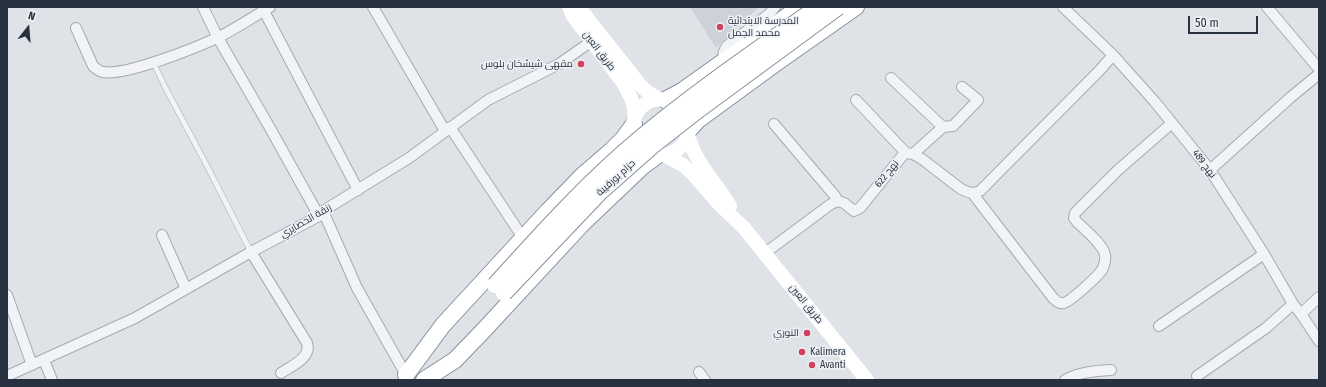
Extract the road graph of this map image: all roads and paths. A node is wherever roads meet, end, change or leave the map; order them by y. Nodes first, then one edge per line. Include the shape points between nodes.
1 (204, 7) edge
2 (373, 7) edge
3 (569, 7) edge
4 (577, 7) edge
5 (775, 7) edge
6 (800, 7) edge
7 (818, 7) edge
8 (838, 7) edge
9 (856, 7) edge
10 (1063, 7) edge
11 (1267, 7) edge
12 (267, 9) edge
13 (76, 28) dead end
14 (218, 38) junction
15 (592, 41) junction
16 (1113, 55) junction
17 (726, 60) junction
18 (153, 62) junction
19 (1319, 69) edge
20 (1319, 74) edge
21 (891, 78) dead end
22 (962, 87) dead end
23 (663, 100) junction
24 (856, 100) dead end
25 (634, 122) junction
26 (1172, 123) junction
27 (774, 124) dead end
28 (943, 127) junction
29 (448, 129) junction
30 (688, 132) junction
31 (910, 154) junction
32 (661, 155) junction
33 (1210, 170) junction
34 (358, 190) junction
35 (973, 194) junction
36 (838, 201) junction
37 (321, 214) junction
38 (744, 228) junction
39 (162, 235) dead end
40 (523, 238) junction
41 (251, 252) junction
42 (765, 253) junction
43 (1264, 254) junction
44 (186, 289) junction
45 (500, 289) junction
46 (7, 295) edge
47 (1319, 297) edge
48 (1293, 304) junction
49 (1301, 314) junction
50 (1159, 326) dead end
51 (1319, 340) edge
52 (44, 360) junction
53 (32, 365) junction
54 (1111, 370) dead end
55 (281, 373) dead end
56 (7, 376) edge
57 (1197, 376) dead end
58 (409, 378) edge
59 (865, 379) edge
60 (52, 380) edge
61 (424, 380) edge
62 (1065, 380) edge

1 - 14 street
2 - 29 street
3 - 15 main road, طريق العين
4 - 23 main road, طريق العين via 641,86
5 - 17 street via 727,46 723,51
6 - 17 highway
7 - 45 highway, حزام بورقيبة, bridge via 642,137 591,183 546,229
8 - 45 highway, حزام بورقيبة, bridge via 652,146 600,192
9 - 30 highway via 698,120
10 - 16 street, نهج 489
11 - 19 street
12 - 14 street
12 - 34 street
13 - 18 street via 93,66 102,72 121,71
14 - 18 street
14 - 37 street
15 - 25 main road, طريق العين via 624,84 634,108
15 - 29 street, زنقة الحصايري via 559,64 488,100
16 - 26 street, نهج 489
16 - 35 street via 980,191
17 - 23 highway via 682,91
18 - 41 lane
20 - 33 street
21 - 28 street
22 - 28 street, نهج 622 via 978,100 953,126
23 - 25 main road via 644,105
23 - 30 main road via 677,105 684,111 688,119
24 - 31 street
25 - 32 main road via 636,138 641,146 648,152
25 - 40 highway via 623,139 583,175
26 - 33 street, نهج 489
26 - 35 street via 1118,170 1075,213 1074,218 1077,222 1099,244 1105,254 1105,260 1102,269 1064,303 1053,298
27 - 36 street, نهج 622
28 - 31 street, نهج 622
29 - 34 street, زنقة الحصايري via 409,158
29 - 40 street
30 - 32 main road via 683,144 676,151
30 - 38 main road, طريق العين via 695,155
31 - 35 street via 922,159 961,189
31 - 36 street, نهج 622 via 903,155 860,208 855,211
32 - 38 main road, طريق العين via 688,169
32 - 61 highway via 643,166 582,224 455,360
33 - 43 street, نهج 489
34 - 37 street, زنقة الحصايري
36 - 42 street
37 - 41 street, زنقة الحصايري
37 - 58 street via 358,288
38 - 42 main road, طريق العين
39 - 44 street
40 - 58 highway via 443,325
41 - 44 street, زنقة الحصايري
41 - 55 street via 309,347 306,355
42 - 59 main road, طريق العين
43 - 48 street, نهج 489
43 - 50 street
44 - 52 street, زنقة الحصايري via 136,318
45 - 58 highway, حزام بورقيبة
46 - 53 street
47 - 49 street
48 - 49 street, نهج 489
48 - 57 street via 1266,328
49 - 51 street, نهج 489
52 - 53 street, زنقة الحصايري
52 - 60 street
53 - 56 street, زنقة الحصايري
54 - 62 street via 1078,374

